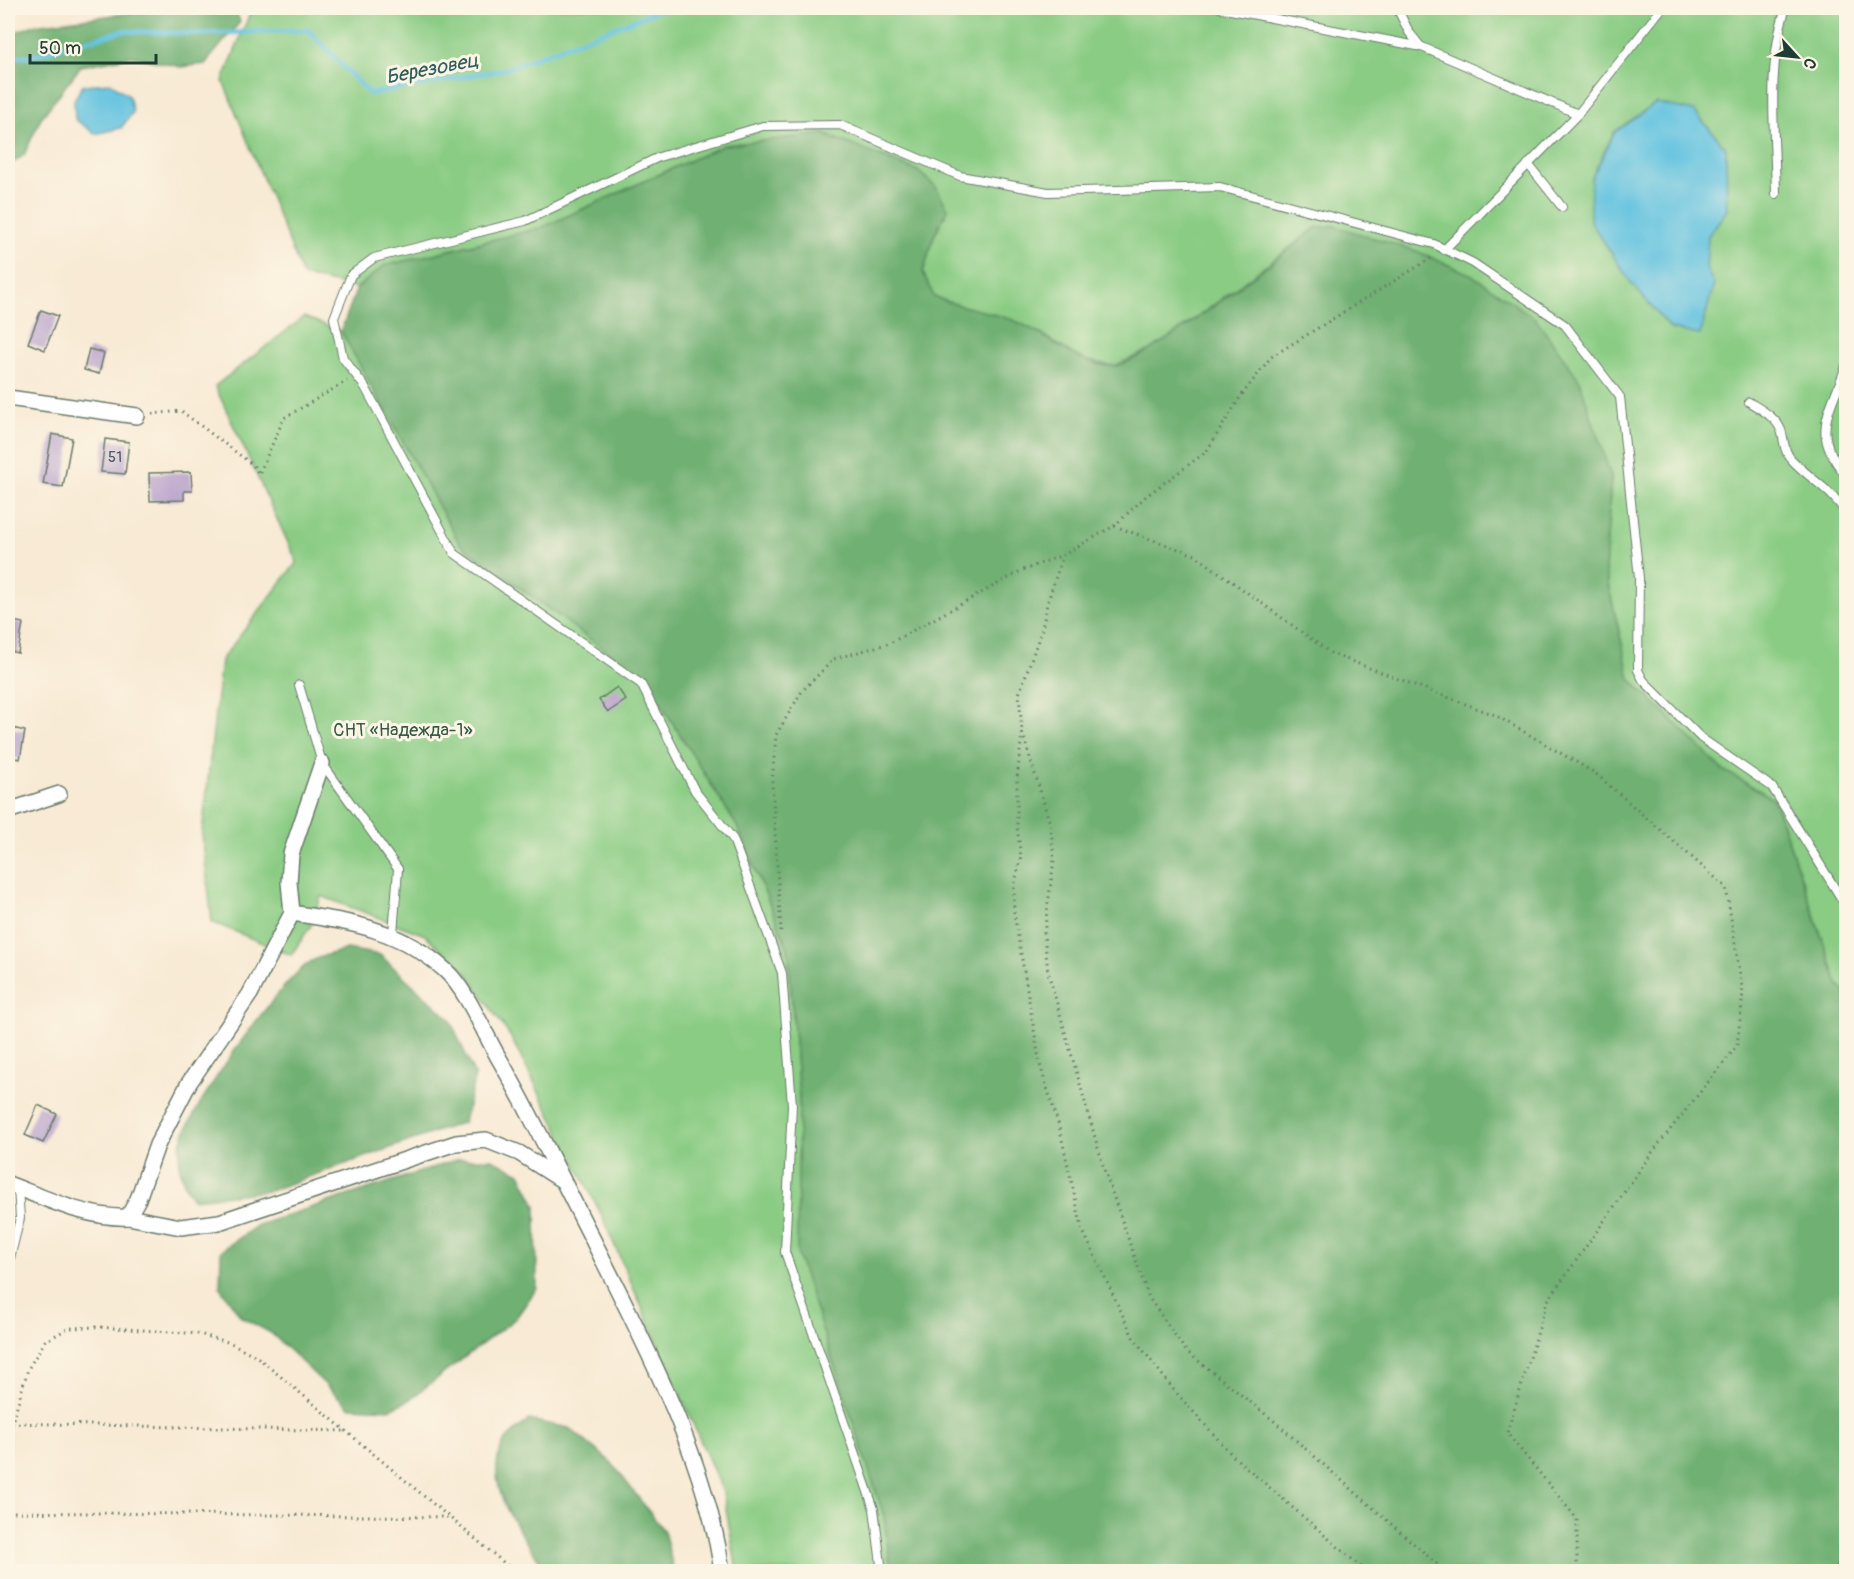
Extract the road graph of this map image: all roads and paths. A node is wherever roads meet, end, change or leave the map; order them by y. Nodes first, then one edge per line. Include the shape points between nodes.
1 (1220, 8) edge
2 (1228, 8) edge
3 (1397, 8) edge
4 (1662, 8) edge
5 (1786, 8) edge
6 (1422, 47) junction
7 (1578, 114) junction
8 (1528, 164) junction
9 (1776, 194) dead end
10 (1562, 207) dead end
11 (1444, 250) junction
12 (1846, 366) edge
13 (356, 375) junction
14 (8, 398) edge
15 (1749, 402) dead end
16 (136, 416) joint
17 (1846, 475) edge
18 (1846, 513) edge
19 (1114, 526) junction
20 (1063, 555) junction
21 (299, 685) dead end
22 (1022, 731) junction
23 (322, 763) junction
24 (60, 794) dead end
25 (8, 811) edge
26 (1846, 906) edge
27 (292, 913) junction
28 (393, 934) junction
29 (781, 940) dead end
30 (563, 1181) junction
31 (13, 1186) edge
32 (128, 1217) junction
33 (8, 1266) edge
34 (11, 1423) junction
35 (346, 1431) junction
36 (8, 1436) edge
37 (8, 1512) edge
38 (450, 1517) junction
39 (1846, 1552) edge
40 (515, 1572) edge
41 (722, 1572) edge
42 (882, 1572) edge
43 (1367, 1572) edge
44 (1446, 1572) edge
45 (1577, 1572) edge
46 (1834, 1572) edge

1 - 2 lane
2 - 6 lane
3 - 6 lane
4 - 7 lane
5 - 9 lane via 1780,25 1774,85
6 - 7 lane
7 - 8 lane
8 - 10 lane
8 - 11 lane
11 - 13 lane via 1434,244 1220,187 1048,192 960,176 840,124 763,126 659,158 525,221 374,258 351,275 334,318 343,358
11 - 19 path via 1271,357 1206,452 1145,496
11 - 26 lane via 1473,263 1565,325 1620,398 1639,578 1638,670 1643,680 1701,738 1772,788
12 - 17 lane via 1824,440
13 - 16 path via 285,418 259,474 253,465 181,411
13 - 42 lane via 454,553 641,684 696,790 733,839 782,973 792,1105 785,1252 874,1509
14 - 16 street
15 - 18 lane via 1770,416 1780,428 1784,449 1792,460
19 - 20 path
19 - 45 path via 1195,555 1332,654 1495,714 1596,773 1726,887 1743,993 1737,1046 1654,1150 1547,1302 1507,1433 1577,1519
20 - 22 path via 1019,694
20 - 29 path via 1023,570 890,643 834,659 802,692 776,735 772,782
21 - 23 lane
22 - 43 path via 1017,780 1021,858 1014,886 1014,913 1040,1065 1059,1126 1082,1229 1133,1337 1173,1389 1232,1455
22 - 44 path via 1051,827 1054,860 1044,934 1048,972 1104,1169 1149,1298 1186,1351 1283,1429
23 - 27 street via 291,854
23 - 28 lane via 398,869
24 - 25 street
27 - 28 street via 346,921
27 - 32 street via 250,994 189,1083 157,1145
28 - 30 street via 422,950 448,972 522,1098
30 - 32 street via 519,1153 486,1140 456,1143 219,1222 181,1227
30 - 41 street via 644,1341 702,1482
31 - 32 street via 112,1218
31 - 33 lane via 20,1218
34 - 35 path
34 - 35 path via 28,1369 45,1341 69,1328 98,1327 199,1334 231,1343 256,1356
34 - 36 path
35 - 38 path
37 - 38 path
38 - 40 path
39 - 46 path

